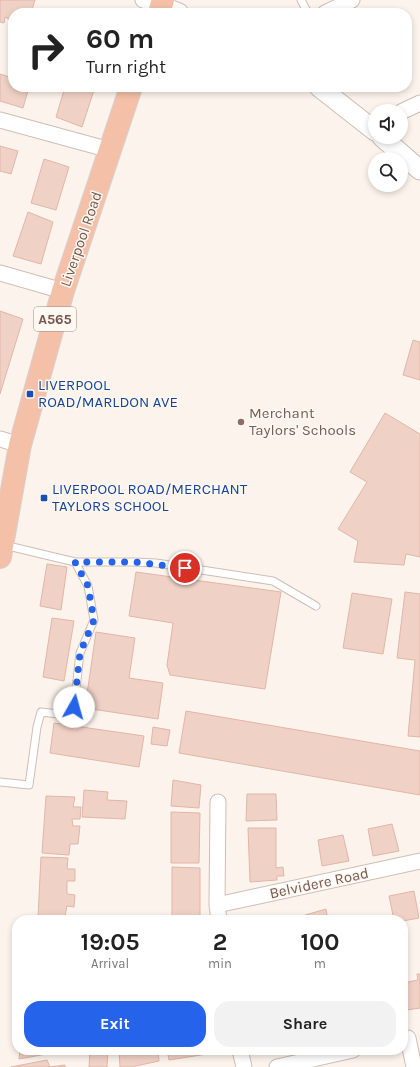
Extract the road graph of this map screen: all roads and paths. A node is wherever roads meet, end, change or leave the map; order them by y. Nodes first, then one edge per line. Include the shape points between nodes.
1 (352, 0) edge
2 (335, 8) edge
3 (129, 92) edge
4 (326, 92) edge
5 (420, 102) edge
6 (408, 108) edge
7 (0, 120) edge
8 (368, 125) edge
9 (390, 144) edge
10 (110, 150) junction
11 (420, 170) edge
12 (0, 273) edge
13 (63, 291) junction
14 (10, 442) edge
15 (1, 551) edge
16 (75, 562) junction
17 (316, 606) dead end
18 (0, 782) edge
19 (218, 802) dead end
20 (420, 861) edge
21 (217, 905) junction
22 (218, 915) edge
23 (410, 1037) edge
24 (241, 1055) edge
25 (331, 1055) edge
26 (244, 1067) edge
27 (277, 1067) edge
28 (414, 1067) edge

1 - 2 street
3 - 10 highway, Liverpool Road / A565
4 - 8 street
5 - 6 street
7 - 10 street
9 - 11 street
10 - 13 highway, Liverpool Road / A565
12 - 13 street
13 - 14 highway, Liverpool Road / A565
14 - 15 highway, Liverpool Road / A565
15 - 16 lane
16 - 17 lane via 156,564 273,581
16 - 18 lane via 88,586 94,620 80,653 74,707 67,715 41,712 29,785
19 - 21 street
20 - 21 street, Belvidere Road
21 - 22 street
23 - 28 street
24 - 26 street
25 - 27 street

